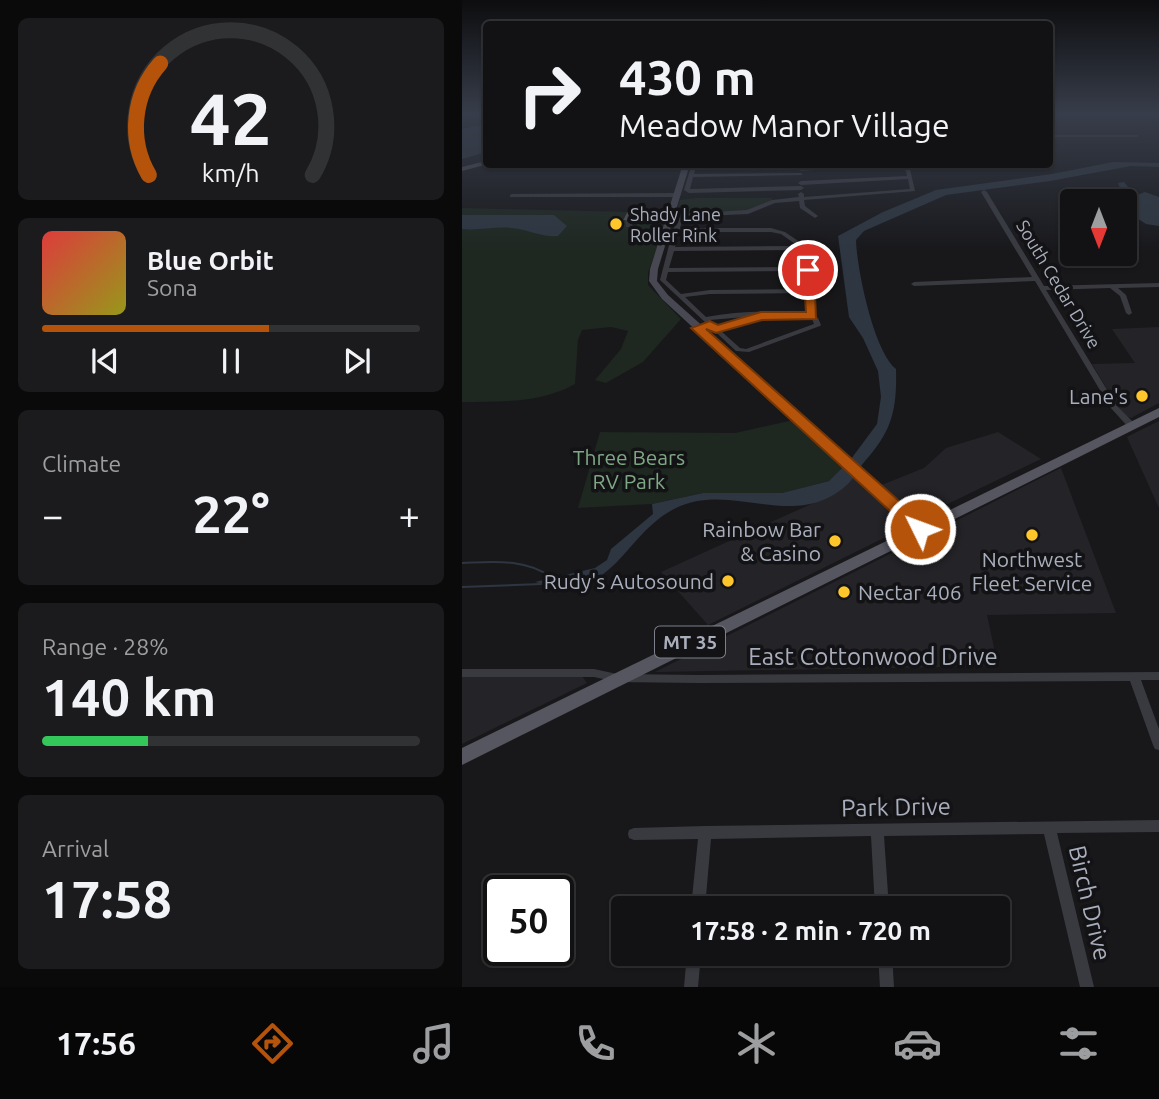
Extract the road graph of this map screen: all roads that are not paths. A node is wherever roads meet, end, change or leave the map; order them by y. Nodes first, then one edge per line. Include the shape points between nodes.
1 (483, 164) edge
2 (686, 168) edge
3 (694, 168) edge
4 (830, 168) edge
5 (906, 168) edge
6 (462, 169) edge
7 (801, 170) edge
8 (691, 176) junction
9 (909, 177) junction
10 (801, 186) junction
11 (984, 192) dead end
12 (678, 195) junction
13 (512, 196) dead end
14 (801, 199) junction
15 (678, 211) junction
16 (815, 216) dead end
17 (677, 230) junction
18 (805, 248) junction
19 (671, 249) junction
20 (665, 270) junction
21 (808, 270) junction
22 (1037, 279) junction
23 (914, 284) dead end
24 (1159, 285) edge
25 (1109, 286) junction
26 (1043, 288) junction
27 (810, 291) junction
28 (680, 296) junction
29 (1129, 313) dead end
30 (761, 316) junction
31 (812, 316) junction
32 (711, 325) junction
33 (697, 328) junction
34 (1159, 412) edge
35 (1132, 426) junction
36 (920, 529) junction
37 (462, 673) edge
38 (1134, 676) junction
39 (1159, 676) edge
40 (617, 678) junction
41 (1159, 745) edge
42 (462, 757) edge
43 (1159, 827) edge
44 (1049, 828) junction
45 (877, 831) junction
46 (705, 832) junction
47 (634, 834) dead end
48 (699, 896) edge
49 (881, 896) edge
50 (693, 966) edge
51 (886, 966) edge
52 (691, 987) edge
53 (887, 987) edge
54 (1087, 987) edge

1 - 6 main road
2 - 12 main road
3 - 8 street
4 - 7 street
5 - 9 street
7 - 8 street
7 - 10 street
8 - 10 street via 689,191
9 - 10 street
9 - 14 street via 912,191
10 - 14 street
11 - 22 street, South Cedar Drive
12 - 13 street
12 - 15 main road
14 - 15 street via 770,202 748,212
14 - 16 street via 802,207
15 - 17 street
15 - 33 main road via 653,281
17 - 18 street via 775,230
17 - 19 street
18 - 19 street
18 - 21 street
19 - 20 street
20 - 21 street
20 - 28 street via 663,279
21 - 27 street
22 - 23 street
22 - 26 street, South Cedar Drive
24 - 25 street
25 - 26 street
25 - 29 street via 1123,295
26 - 35 street, South Cedar Drive via 1114,407
27 - 28 street
27 - 31 street
28 - 32 street
30 - 31 street
30 - 32 street
30 - 32 street via 723,316
31 - 32 street via 818,325 813,329 747,351 738,350
32 - 33 street
33 - 36 main road
34 - 35 main road, MT 35
35 - 36 main road, MT 35
36 - 40 main road, MT 35
37 - 40 street, East Cottonwood Drive via 594,673
38 - 39 street, East Cottonwood Drive
38 - 40 street, East Cottonwood Drive
38 - 41 street
40 - 42 main road, MT 35
43 - 44 street, Park Drive
44 - 45 street, Park Drive
44 - 54 street, Birch Drive
45 - 46 street, Park Drive
45 - 49 street
46 - 47 street, Park Drive
46 - 48 street
50 - 52 street
51 - 53 street

